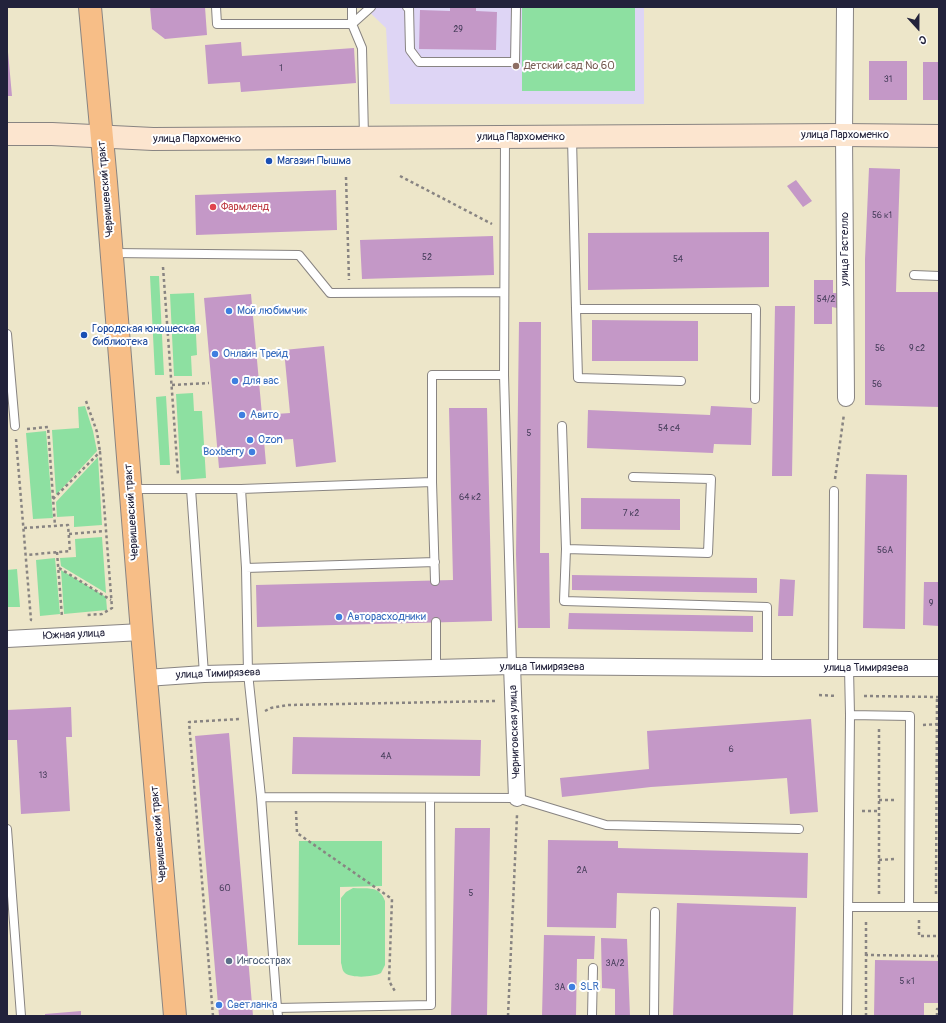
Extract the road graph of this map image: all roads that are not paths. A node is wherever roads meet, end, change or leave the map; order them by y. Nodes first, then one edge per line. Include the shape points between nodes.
1 (90, 7) edge
2 (216, 7) edge
3 (352, 7) edge
4 (372, 7) edge
5 (407, 7) edge
6 (516, 7) edge
7 (844, 7) edge
8 (352, 24) junction
9 (7, 134) edge
10 (844, 135) junction
11 (939, 136) edge
12 (102, 137) junction
13 (505, 137) junction
14 (572, 137) junction
15 (364, 138) junction
16 (112, 253) junction
17 (914, 275) dead end
18 (939, 276) edge
19 (504, 292) junction
20 (576, 309) junction
21 (7, 334) edge
22 (504, 375) junction
23 (681, 381) dead end
24 (846, 398) road end
25 (755, 399) dead end
26 (562, 426) dead end
27 (16, 428) road end
28 (633, 477) dead end
29 (432, 482) junction
30 (130, 489) junction
31 (191, 489) junction
32 (241, 489) junction
33 (834, 491) road end
34 (566, 549) junction
35 (435, 562) junction
36 (246, 568) junction
37 (435, 581) dead end
38 (436, 622) dead end
39 (142, 632) junction
40 (7, 639) edge
41 (512, 666) junction
42 (436, 668) junction
43 (767, 668) junction
44 (841, 668) junction
45 (939, 668) edge
46 (248, 673) junction
47 (204, 674) junction
48 (146, 678) junction
49 (850, 715) junction
50 (261, 797) junction
51 (430, 798) junction
52 (517, 798) junction
53 (7, 829) edge
54 (799, 829) dead end
55 (848, 907) junction
56 (909, 907) junction
57 (939, 907) edge
58 (655, 912) dead end
59 (593, 968) dead end
60 (277, 1012) edge
61 (21, 1016) edge
62 (175, 1016) edge
63 (592, 1016) edge
64 (654, 1016) edge
65 (847, 1016) edge

1 - 12 main road, Червишевский тракт
2 - 8 lane via 217,24
3 - 8 lane
4 - 8 lane
5 - 6 lane via 410,50 419,62 515,62
7 - 10 street, улица Гастелло
8 - 15 lane via 362,48
9 - 12 street, улица Пархоменко
10 - 11 street, улица Пархоменко
10 - 14 street, улица Пархоменко
10 - 24 street, улица Гастелло
12 - 15 street, улица Пархоменко
12 - 16 main road, Червишевский тракт
13 - 14 street, улица Пархоменко
13 - 15 street, улица Пархоменко
13 - 19 lane
14 - 20 lane
16 - 19 lane via 300,255 330,293
16 - 30 main road, Червишевский тракт
17 - 18 lane
19 - 22 lane
20 - 23 lane via 578,378
20 - 25 lane via 756,309
21 - 27 lane
22 - 29 lane via 432,375
22 - 41 lane
26 - 34 lane
28 - 34 lane via 711,479 708,553
29 - 32 lane
29 - 35 lane
30 - 31 lane
30 - 39 main road, Червишевский тракт
31 - 32 lane
31 - 47 lane
32 - 36 lane
33 - 44 lane
34 - 43 lane via 564,601 767,607
35 - 36 lane
35 - 37 lane
36 - 46 lane
38 - 42 lane
39 - 40 street, Южная улица
39 - 48 main road, Червишевский тракт
41 - 42 street, улица Тимирязева
41 - 43 street, улица Тимирязева
41 - 52 street, Черниговская улица
42 - 46 street, улица Тимирязева
43 - 44 street, улица Тимирязева
44 - 45 street, улица Тимирязева
44 - 49 lane via 849,696
46 - 47 street, улица Тимирязева
46 - 50 lane
47 - 48 street, улица Тимирязева
48 - 62 main road, Червишевский тракт
49 - 55 lane
49 - 56 lane via 910,716
50 - 51 lane
50 - 60 lane
51 - 52 lane
51 - 60 lane via 431,1004
52 - 54 lane via 606,825
53 - 61 lane
55 - 56 lane
55 - 65 lane
56 - 57 lane
58 - 64 lane
59 - 63 lane

